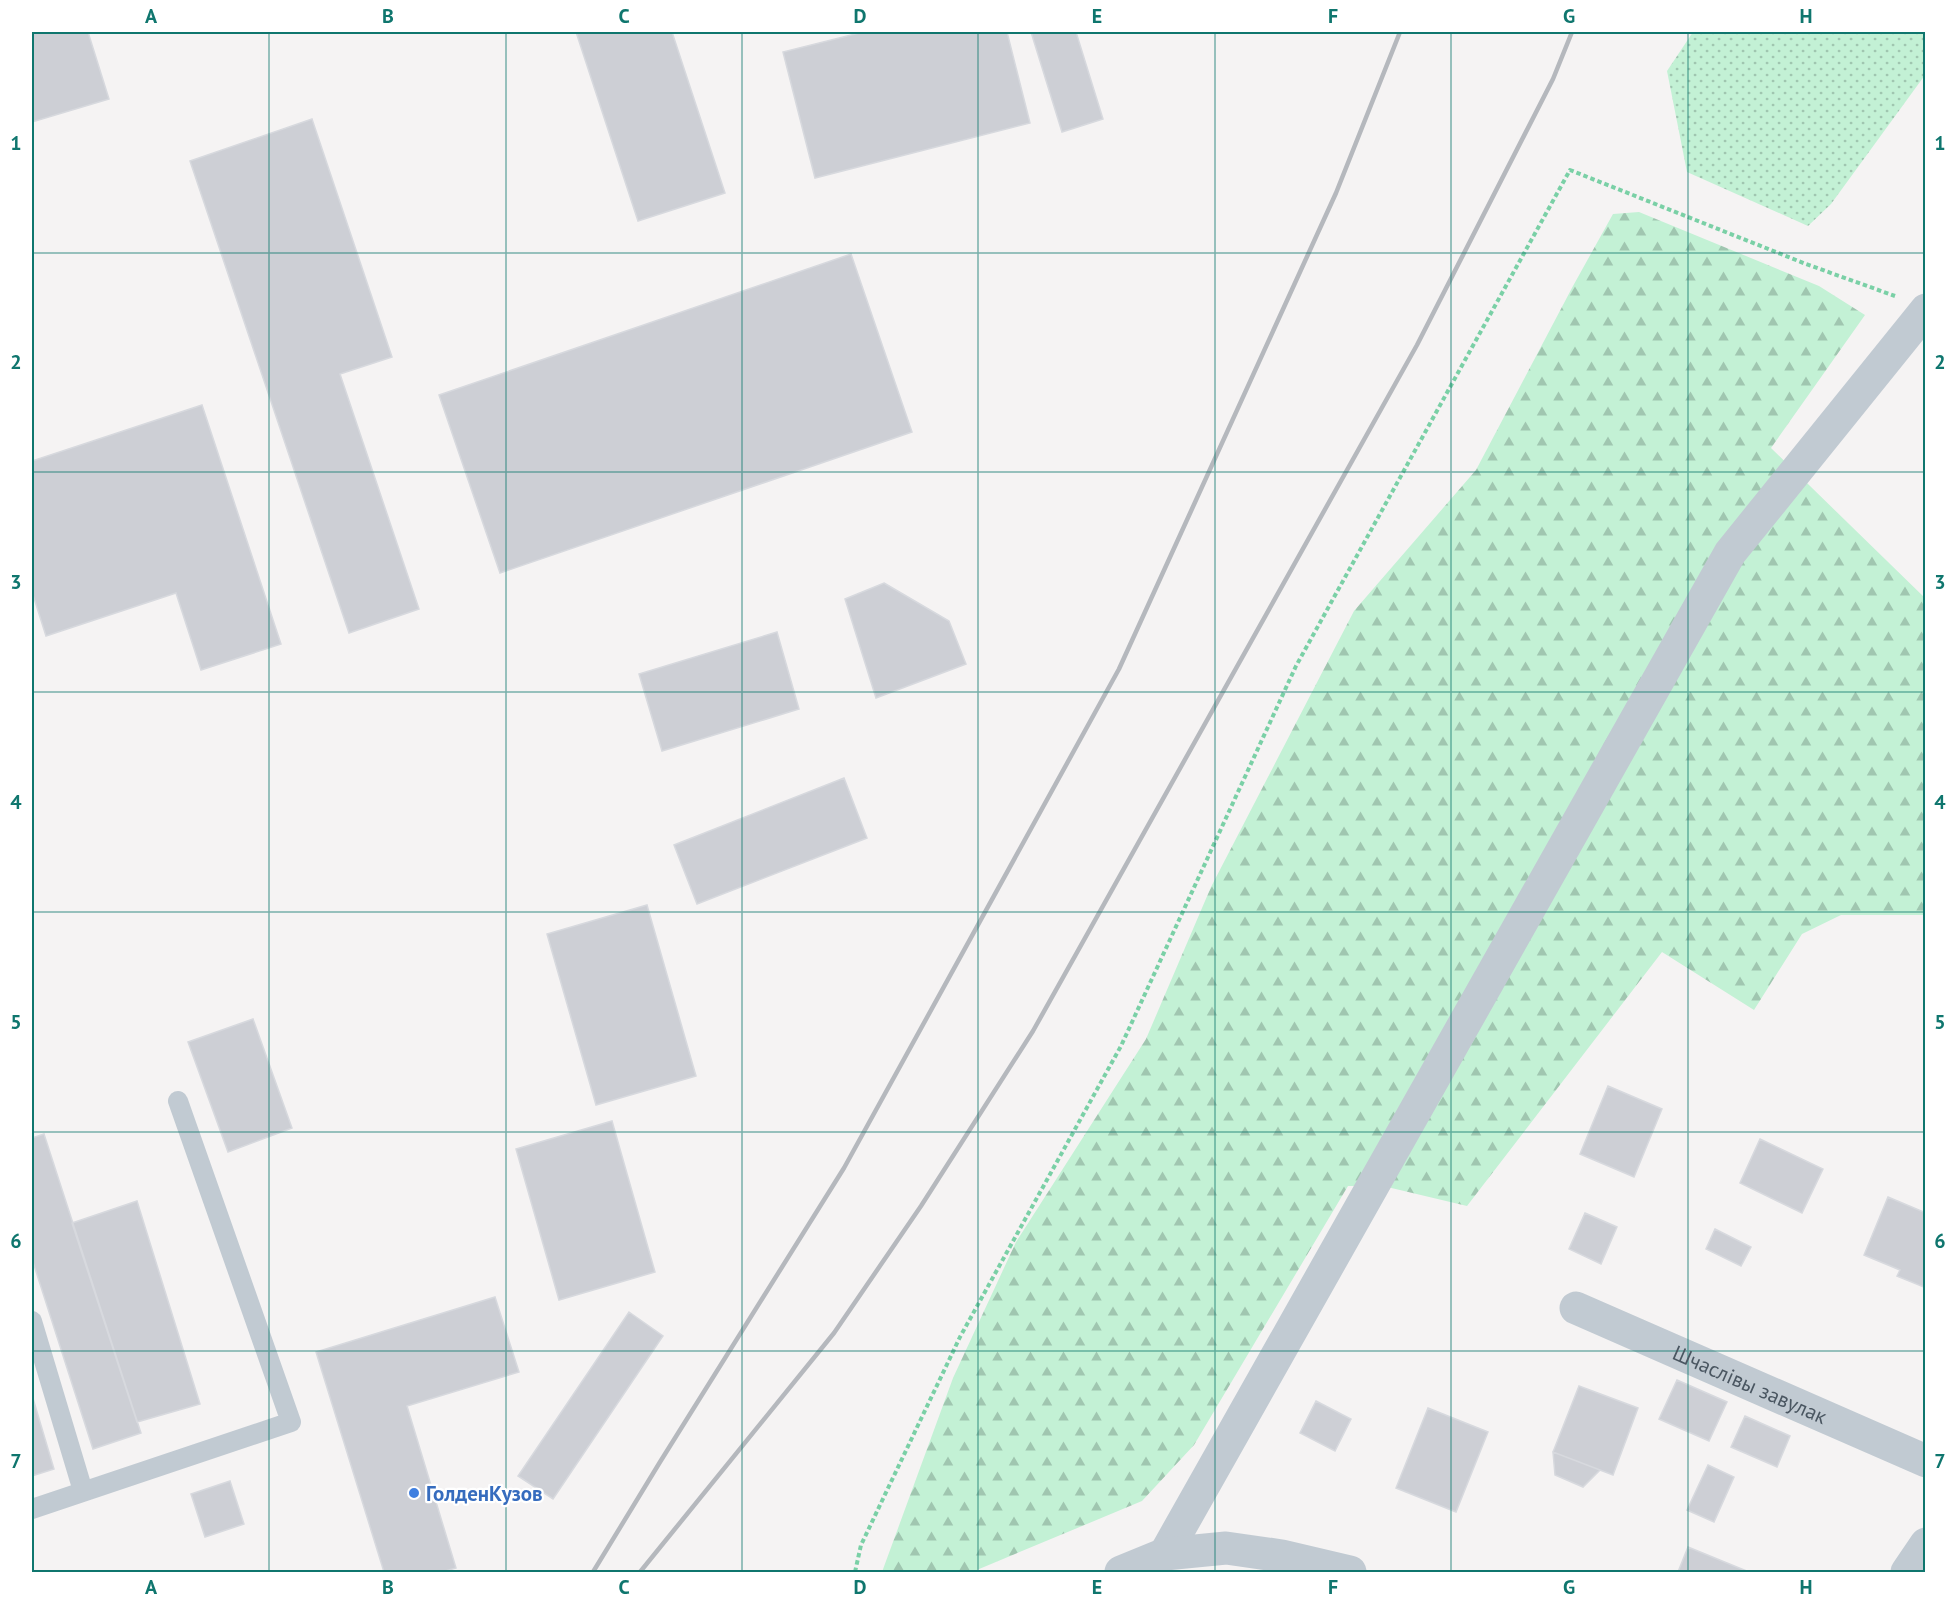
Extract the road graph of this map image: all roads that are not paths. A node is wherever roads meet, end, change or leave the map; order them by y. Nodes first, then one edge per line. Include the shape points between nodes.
1 (1915, 305) edge
2 (178, 1101) dead end
3 (1576, 1308) dead end
4 (32, 1321) edge
5 (1926, 1461) edge
6 (83, 1491) junction
7 (32, 1509) edge
8 (1926, 1544) edge
9 (1165, 1554) junction
10 (1120, 1572) edge
11 (1350, 1572) edge
12 (1907, 1572) edge

1 - 9 street via 1730,553
2 - 6 lane via 291,1422
3 - 5 street, Шчаслівы завулак
4 - 6 lane
6 - 7 lane
8 - 12 street
9 - 10 street
9 - 11 street via 1226,1548

